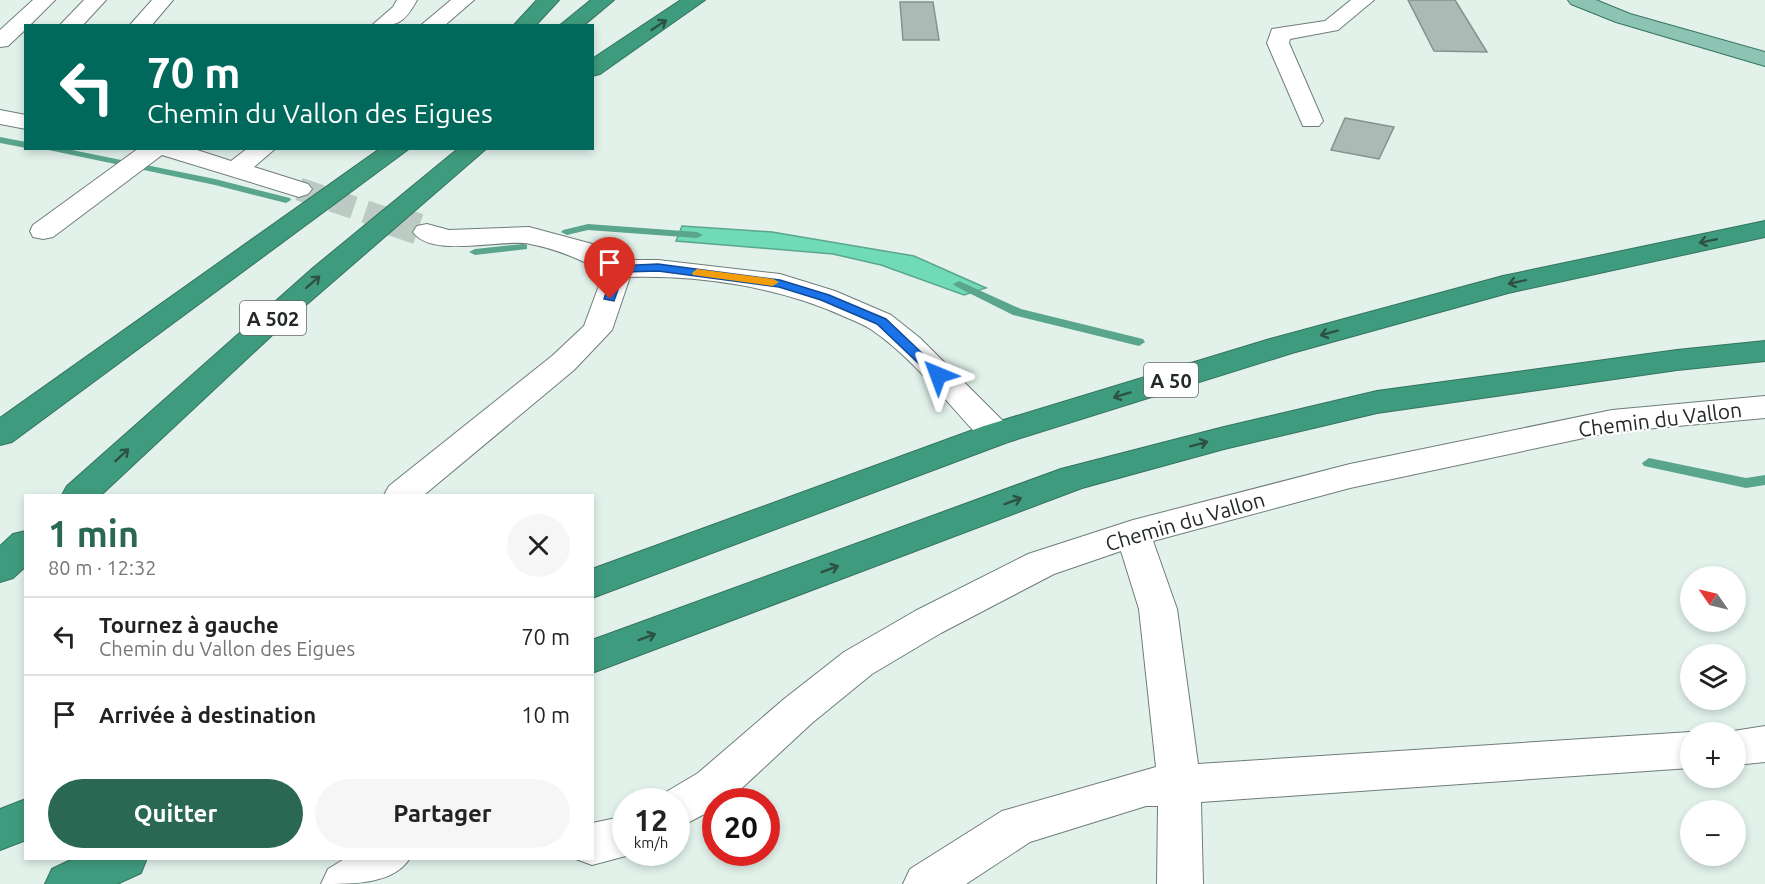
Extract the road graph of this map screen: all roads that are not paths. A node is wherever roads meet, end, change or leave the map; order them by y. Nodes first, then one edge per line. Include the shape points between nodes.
1 (96, 0) edge
2 (163, 0) edge
3 (407, 0) edge
4 (464, 0) edge
5 (549, 0) edge
6 (604, 0) edge
7 (662, 0) edge
8 (695, 0) edge
9 (1364, 0) edge
10 (1578, 0) edge
11 (42, 3) edge
12 (10, 5) dead end
13 (71, 24) edge
14 (141, 24) edge
15 (384, 24) edge
16 (433, 24) edge
17 (525, 24) edge
18 (572, 24) edge
19 (10, 39) edge
20 (594, 53) edge
21 (1765, 59) edge
22 (594, 68) edge
23 (0, 117) edge
24 (1311, 121) dead end
25 (24, 122) edge
26 (261, 150) edge
27 (372, 150) edge
28 (395, 150) edge
29 (472, 150) edge
30 (146, 157) edge
31 (235, 170) junction
32 (299, 189) tunnel mouth
33 (1765, 229) edge
34 (43, 231) dead end
35 (428, 232) tunnel mouth
36 (619, 269) junction
37 (1765, 351) edge
38 (44, 402) junction
39 (1765, 407) edge
40 (0, 434) edge
41 (996, 434) junction
42 (80, 494) edge
43 (402, 494) edge
44 (1133, 532) junction
45 (24, 546) edge
46 (0, 568) edge
47 (594, 583) edge
48 (594, 656) edge
49 (1765, 744) edge
50 (1746, 746) edge
51 (1680, 751) edge
52 (1179, 785) junction
53 (690, 801) edge
54 (24, 820) edge
55 (0, 830) edge
56 (612, 840) edge
57 (594, 844) edge
58 (121, 860) edge
59 (385, 860) edge
60 (68, 884) edge
61 (344, 884) edge
62 (926, 884) edge
63 (1180, 884) edge

1 - 13 street
2 - 14 street
3 - 15 street
4 - 16 street
5 - 17 highway
6 - 18 highway
7 - 20 highway
22 -> 8 highway
9 - 24 street via 1331,26 1280,34 1278,43
10 - 21 main road via 1623,18
11 - 12 street
11 - 19 street
23 - 25 street
26 - 31 street
27 - 38 highway
28 - 38 highway
42 -> 29 highway, A 502 via 300,294
30 - 31 street
30 - 34 street
31 - 32 street
33 -> 41 highway, A 50 via 1503,285 1281,346
35 - 36 street via 448,238 529,235 586,251
36 - 41 street via 658,268 780,283 825,297 881,322 909,345
36 - 43 street via 597,330 563,363
48 -> 37 highway via 1073,478 1224,438 1377,402
38 - 40 highway
39 - 44 street, Chemin du Vallon via 1612,421 1350,476
41 - 47 highway, A 50
44 - 52 street via 1158,609
44 - 53 street, Chemin du Vallon via 1041,564 858,663 713,787
45 - 46 highway
49 - 50 street
51 - 52 street
52 - 62 street via 1146,787 1018,825
52 - 63 street
54 - 55 highway
56 - 57 street
58 - 60 highway
59 - 61 street

